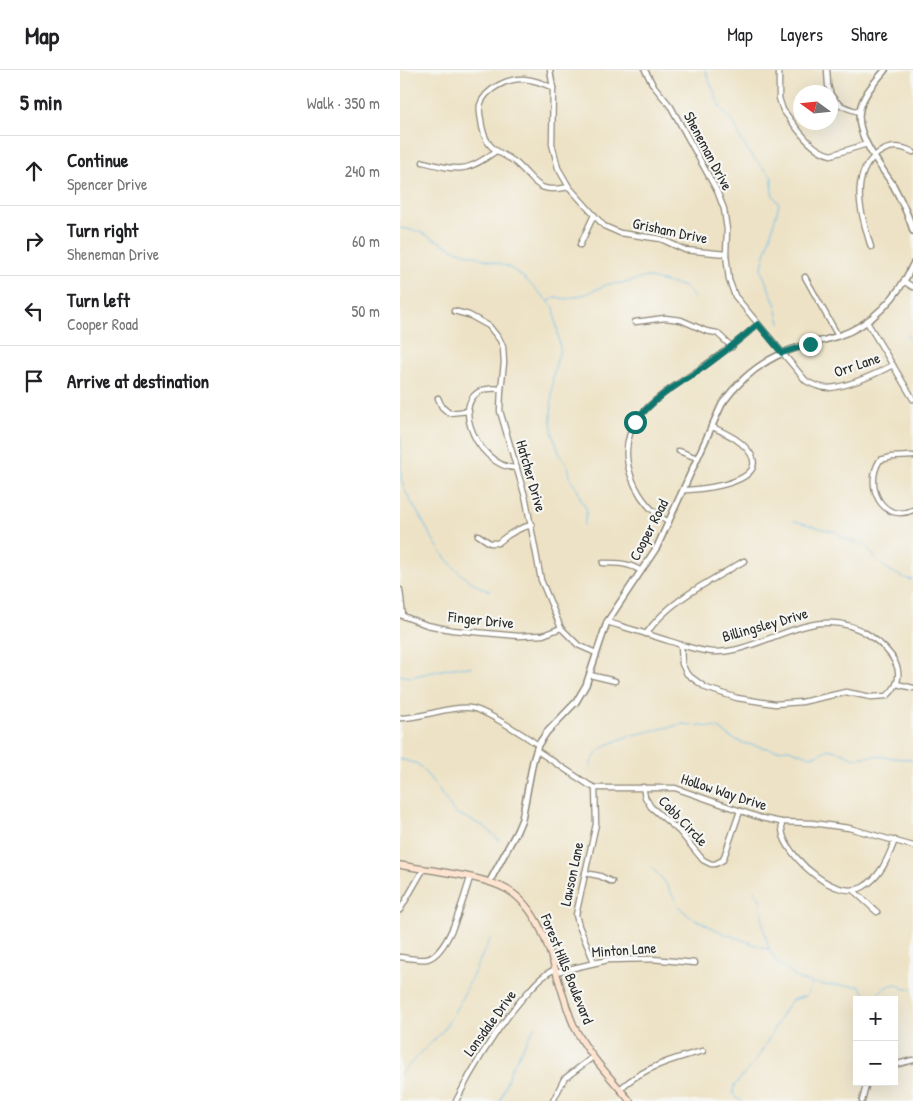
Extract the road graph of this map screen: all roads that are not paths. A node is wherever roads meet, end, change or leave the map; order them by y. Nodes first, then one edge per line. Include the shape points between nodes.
1 (550, 70) edge
2 (644, 70) edge
3 (779, 70) edge
4 (827, 70) edge
5 (885, 70) edge
6 (828, 85) edge
7 (553, 88) junction
8 (838, 104) edge
9 (859, 112) junction
10 (867, 144) junction
11 (496, 151) junction
12 (913, 152) edge
13 (874, 157) junction
14 (423, 162) dead end
15 (569, 187) junction
16 (594, 215) junction
17 (913, 231) edge
18 (580, 245) dead end
19 (871, 248) dead end
20 (726, 254) junction
21 (913, 264) edge
22 (805, 277) dead end
23 (905, 282) junction
24 (913, 287) edge
25 (454, 311) dead end
26 (635, 322) dead end
27 (867, 322) junction
28 (758, 324) junction
29 (838, 336) junction
30 (732, 346) junction
31 (782, 353) junction
32 (893, 365) junction
33 (501, 389) junction
34 (438, 398) dead end
35 (913, 398) edge
36 (469, 412) junction
37 (712, 426) junction
38 (679, 450) dead end
39 (913, 456) edge
40 (697, 458) junction
41 (517, 468) junction
42 (683, 490) junction
43 (913, 510) edge
44 (668, 522) junction
45 (532, 525) junction
46 (478, 535) dead end
47 (744, 561) dead end
48 (603, 563) dead end
49 (641, 571) junction
50 (400, 590) edge
51 (401, 616) edge
52 (607, 622) junction
53 (560, 628) junction
54 (646, 634) junction
55 (681, 645) junction
56 (596, 653) junction
57 (590, 675) junction
58 (615, 681) dead end
59 (897, 684) junction
60 (913, 688) edge
61 (400, 718) edge
62 (537, 748) junction
63 (643, 787) junction
64 (595, 788) junction
65 (740, 812) junction
66 (781, 822) junction
67 (895, 840) junction
68 (913, 845) edge
69 (400, 865) edge
70 (423, 870) junction
71 (584, 873) junction
72 (470, 878) junction
73 (490, 881) junction
74 (612, 882) dead end
75 (854, 890) junction
76 (400, 910) edge
77 (877, 912) dead end
78 (400, 957) edge
79 (594, 962) junction
80 (695, 962) dead end
81 (556, 971) junction
82 (704, 1051) dead end
83 (593, 1057) junction
84 (913, 1060) edge
85 (898, 1064) edge
86 (866, 1086) edge
87 (620, 1089) junction
88 (456, 1101) edge
89 (552, 1101) edge
90 (630, 1101) edge
91 (862, 1101) edge

1 - 7 street, Grisham Drive
2 - 20 street, Sheneman Drive via 671,106 717,191 727,230
3 - 10 street via 780,104 813,146 831,155
4 - 6 street
5 - 9 street via 868,90
7 - 11 street via 533,80 513,80 485,96 479,110 481,122 486,138
7 - 15 street, Grisham Drive via 552,144 558,168
8 - 9 street
9 - 10 street
10 - 13 street
11 - 14 street via 468,168 452,170
11 - 15 street via 515,162 542,188
12 - 13 street via 898,146 884,148
13 - 17 street via 903,203
13 - 19 street via 866,166 860,188 862,217
15 - 16 street, Grisham Drive
16 - 18 street
16 - 20 street, Grisham Drive via 604,226 620,233 661,239 685,250
20 - 28 street, Sheneman Drive via 728,280 735,296
21 - 23 street, Cooper Road
22 - 29 street
23 - 24 street
23 - 27 street, Cooper Road
25 - 33 street, Hatcher Drive via 489,326 500,340 504,355
26 - 30 street via 665,318 681,320 717,333
27 - 29 street, Cooper Road
27 - 32 street
28 - 30 street
28 - 31 street, Sheneman Drive
29 - 31 street, Cooper Road
30 - 44 street via 656,398 630,431 626,446 632,478 646,504
31 - 32 street, Orr Lane via 806,381 828,388
31 - 37 street, Cooper Road via 736,385
32 - 35 street
33 - 36 street via 491,388 472,396
33 - 41 street, Hatcher Drive via 500,411
34 - 36 street via 450,413
36 - 41 street via 475,440 499,464
37 - 40 street, Cooper Road
37 - 42 street via 748,449 753,459 752,469 733,482
38 - 40 street
39 - 43 street via 880,460 872,481 884,506 896,512
40 - 42 street, Cooper Road
41 - 45 street, Hatcher Drive
42 - 44 street, Cooper Road
44 - 49 street, Cooper Road
45 - 46 street via 509,533 498,543 490,543
45 - 53 street, Hatcher Drive via 540,575
47 - 54 street via 668,608
48 - 49 street via 625,563
49 - 52 street, Cooper Road
50 - 51 street
51 - 53 street, Finger Drive via 452,630 519,636 543,635
52 - 54 street, Billingsley Drive
52 - 56 street, Cooper Road
53 - 56 street, Hatcher Drive via 578,646
54 - 55 street, Billingsley Drive
55 - 59 street via 684,669 694,680 706,688 748,700 787,703 846,692 878,697 887,696
55 - 59 street, Billingsley Drive via 714,652 733,650 811,624 844,625 865,633 884,647 898,668
56 - 57 street, Cooper Road
57 - 58 street
57 - 62 street, Cooper Road via 576,702
59 - 60 street
61 - 62 street via 470,708
62 - 64 street
62 - 73 street, Cooper Road via 522,819
63 - 64 street, Hollow Way Drive
63 - 65 street, Hollow Way Drive via 674,788
63 - 65 street, Cobb Circle via 651,807 679,831 703,860 711,864 723,860
64 - 71 street, Lawson Lane via 596,824
65 - 66 street, Hollow Way Drive
66 - 67 street, Hollow Way Drive via 812,822
66 - 75 street via 783,836 804,865 830,885
67 - 68 street, Hollow Way Drive
67 - 75 street via 884,868 862,888
69 - 70 main road, Forest Hills Boulevard
70 - 72 main road, Forest Hills Boulevard
70 - 76 street
71 - 74 street
71 - 79 street, Lawson Lane via 576,915
72 - 73 main road, Forest Hills Boulevard
72 - 78 street via 452,930 436,955 427,959
73 - 81 main road, Forest Hills Boulevard via 507,889 527,907
75 - 77 street
79 - 80 street, Minton Lane via 652,959
79 - 81 street, Minton Lane
81 - 83 main road, Forest Hills Boulevard via 566,1006
81 - 88 street, Lonsdale Drive via 538,981 506,1018 484,1049
82 - 87 street via 642,1072
83 - 87 main road, Forest Hills Boulevard
83 - 89 street via 564,1078
84 - 85 street
86 - 91 street
87 - 90 main road, Forest Hills Boulevard

